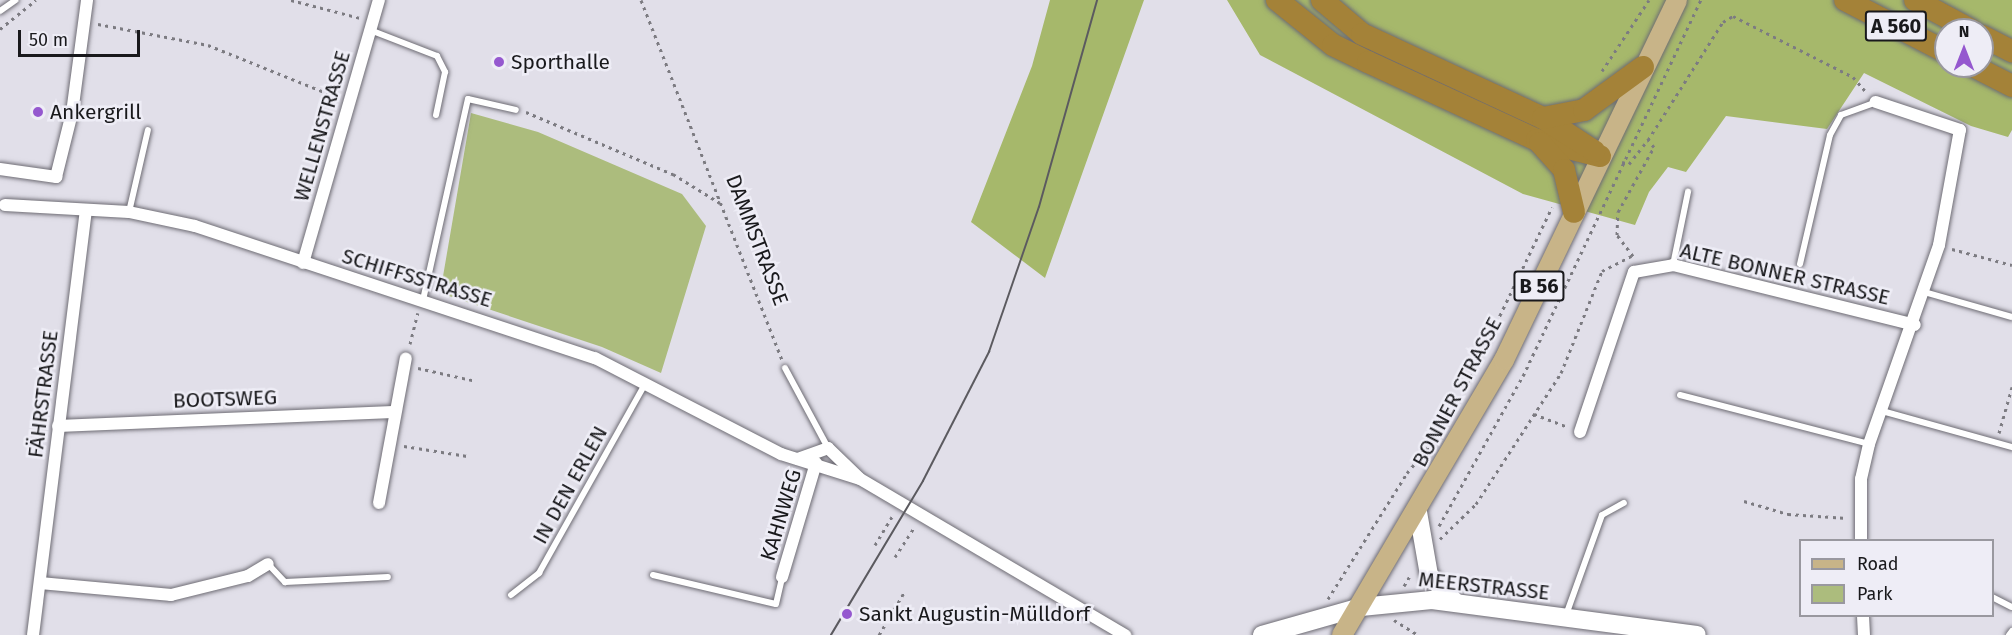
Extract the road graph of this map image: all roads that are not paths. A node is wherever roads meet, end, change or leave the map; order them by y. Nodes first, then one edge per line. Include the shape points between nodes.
1 (16, 0) edge
2 (87, 0) edge
3 (379, 0) edge
4 (1277, 0) edge
5 (1322, 0) edge
6 (1677, 0) edge
7 (1845, 0) edge
8 (1915, 0) edge
9 (0, 11) edge
10 (1949, 18) edge
11 (372, 26) junction
12 (1994, 42) edge
13 (1934, 46) edge
14 (2012, 51) edge
15 (1643, 67) junction
16 (1994, 77) edge
17 (2012, 86) edge
18 (1876, 102) joint
19 (516, 110) road end
20 (436, 115) dead end
21 (1540, 129) junction
22 (148, 130) dead end
23 (1600, 156) junction
24 (0, 170) edge
25 (1688, 192) dead end
26 (5, 205) dead end
27 (86, 210) junction
28 (129, 212) junction
29 (1574, 212) junction
30 (303, 263) junction
31 (1800, 264) dead end
32 (1673, 265) junction
33 (1924, 292) junction
34 (423, 300) junction
35 (2012, 317) edge
36 (1915, 325) junction
37 (405, 361) road end
38 (785, 368) road end
39 (646, 382) junction
40 (1680, 395) dead end
41 (1882, 411) junction
42 (393, 412) junction
43 (58, 426) junction
44 (1580, 432) road end
45 (1869, 444) junction
46 (2012, 447) edge
47 (828, 448) junction
48 (798, 459) junction
49 (816, 463) junction
50 (860, 479) junction
51 (379, 503) dead end
52 (1624, 503) dead end
53 (1418, 512) junction
54 (1862, 539) edge
55 (268, 564) joint
56 (653, 575) dead end
57 (388, 577) dead end
58 (782, 577) joint
59 (40, 583) junction
60 (511, 595) dead end
61 (1994, 598) edge
62 (1455, 602) junction
63 (1361, 607) junction
64 (2012, 607) edge
65 (1863, 617) edge
66 (1565, 618) junction
67 (2012, 631) edge
68 (33, 635) edge
69 (1125, 635) edge
70 (1262, 635) edge
71 (1342, 635) edge
72 (1697, 635) edge
73 (1864, 635) edge
74 (2009, 635) edge

1 - 9 lane
2 - 24 street via 72,113 56,177
3 - 11 street, WELLENSTRASSE
4 - 21 highway via 1334,45
5 - 21 highway via 1362,34
6 - 15 main road, BONNER STRASSE / B 56
7 - 13 highway, A 560
8 - 10 highway, A 560
11 - 20 lane via 437,56 445,72
11 - 30 street, WELLENSTRASSE
12 - 14 highway
15 - 21 highway via 1584,110
15 - 23 main road, BONNER STRASSE / B 56
16 - 17 highway
18 - 31 lane, ALTE BONNER STRASSE via 1841,115 1830,135
18 - 33 street, ALTE BONNER STRASSE via 1960,130 1939,246
19 - 34 lane via 468,99
21 - 23 highway
21 - 29 highway via 1564,170
22 - 28 lane
23 - 29 main road, BONNER STRASSE / B 56
25 - 32 lane
26 - 27 street, SCHIFFSSTRASSE
27 - 28 street, SCHIFFSSTRASSE
27 - 43 street, FÄHRSTRASSE
28 - 30 street, SCHIFFSSTRASSE via 195,226
29 - 53 main road, BONNER STRASSE / B 56 via 1504,360
30 - 34 street, SCHIFFSSTRASSE
32 - 36 street, ALTE BONNER STRASSE
32 - 44 street, ALTE BONNER STRASSE via 1634,272
33 - 35 lane
33 - 36 street, ALTE BONNER STRASSE
34 - 39 street, SCHIFFSSTRASSE via 542,338
36 - 41 street, ALTE BONNER STRASSE
37 - 42 street
38 - 47 lane
39 - 48 street, SCHIFFSSTRASSE
39 - 60 lane, IN DEN ERLEN via 539,573
40 - 45 lane
41 - 45 street, ALTE BONNER STRASSE
41 - 46 lane
42 - 43 street, BOOTSWEG
42 - 51 street
43 - 59 street, FÄHRSTRASSE
45 - 54 street, ALTE BONNER STRASSE via 1861,479
47 - 48 street
47 - 50 street
48 - 49 street, SCHIFFSSTRASSE
49 - 50 street
49 - 58 street, KAHNWEG
50 - 69 street
52 - 66 lane, MEERSTRASSE via 1602,515
53 - 62 street via 1428,575
53 - 63 main road, BONNER STRASSE / B 56
55 - 57 lane via 285,582
55 - 59 street via 248,576 171,595
56 - 58 lane via 776,604
59 - 68 street, FÄHRSTRASSE
61 - 64 lane
62 - 63 street, MEERSTRASSE
62 - 66 street, MEERSTRASSE
63 - 70 street, MEERSTRASSE
63 - 71 main road, BONNER STRASSE / B 56
65 - 73 street
66 - 72 street, MEERSTRASSE
67 - 74 lane

